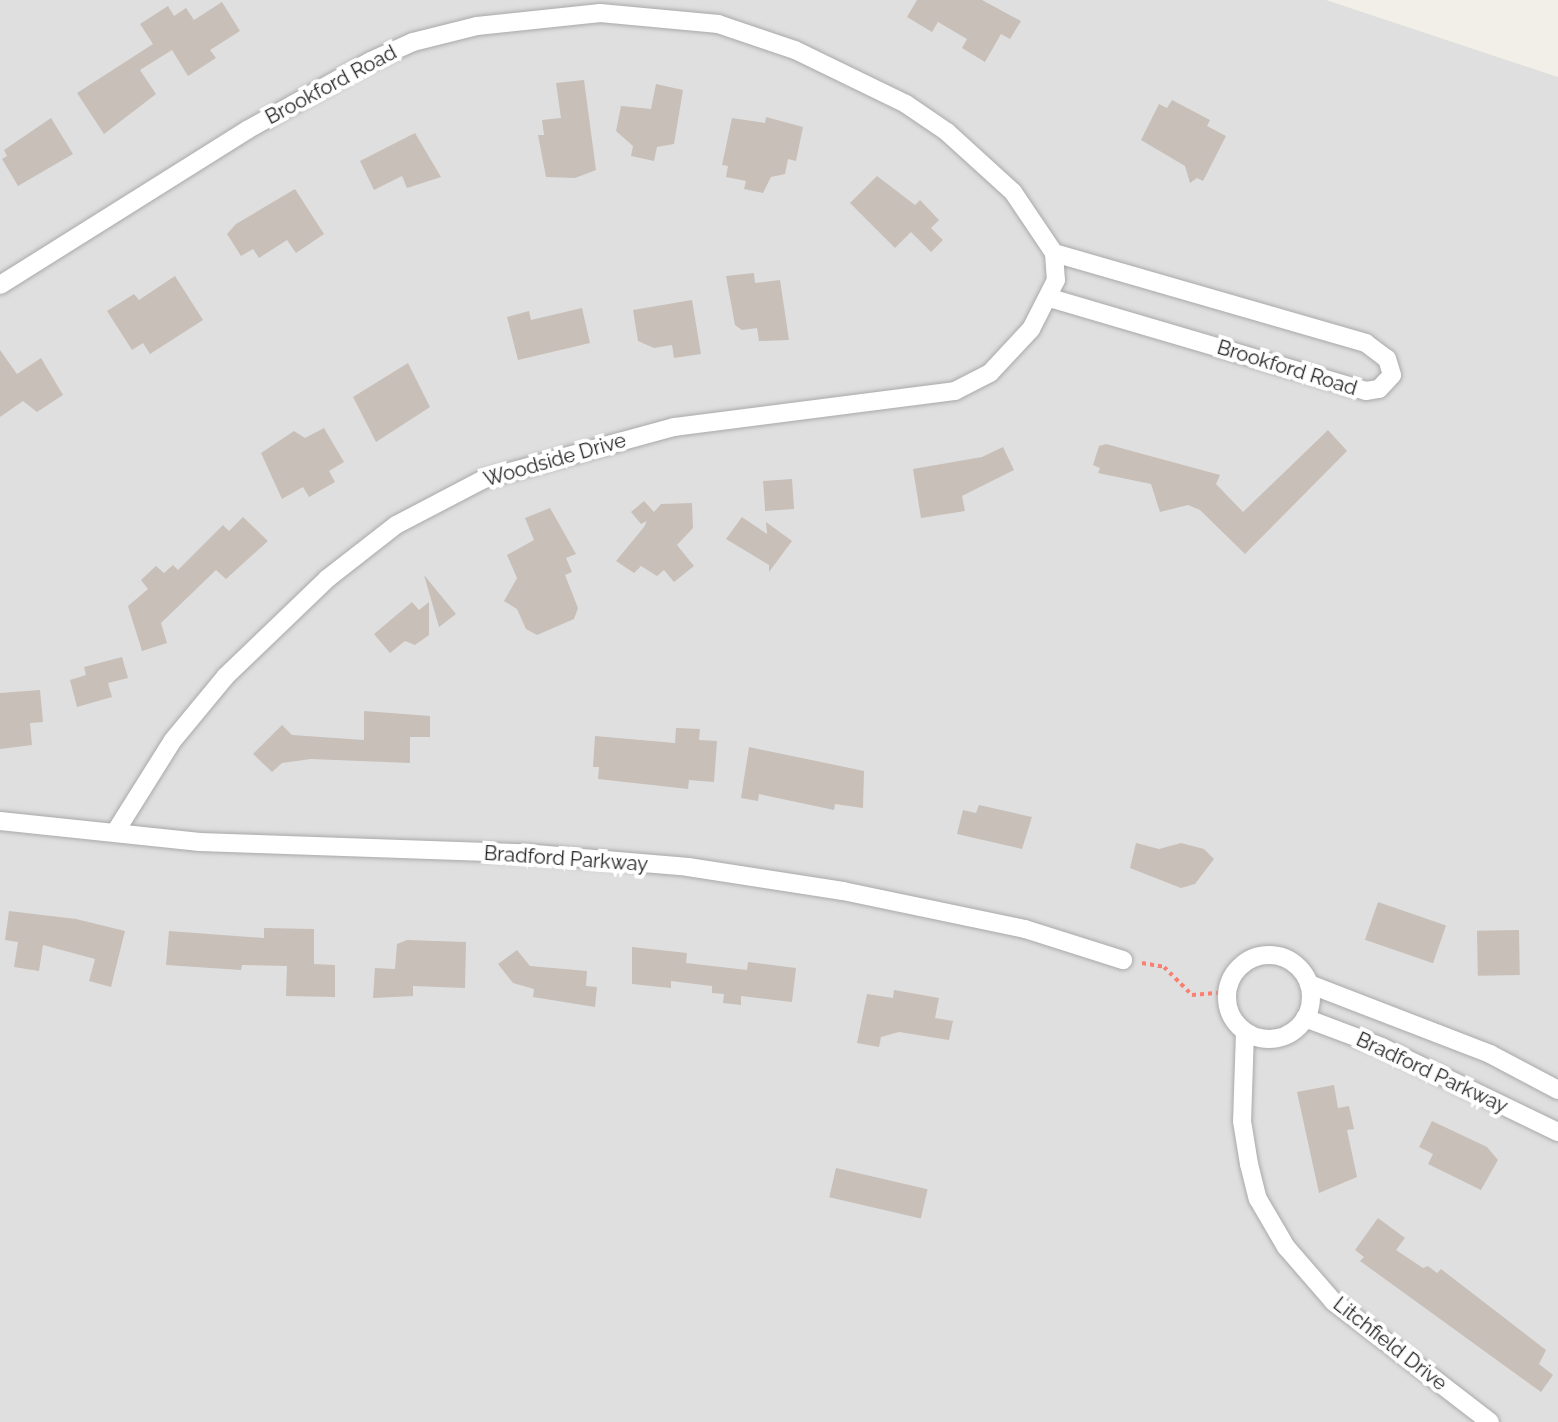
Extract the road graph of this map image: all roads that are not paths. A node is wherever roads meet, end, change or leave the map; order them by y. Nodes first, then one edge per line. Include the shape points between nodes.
1 (1054, 253) junction
2 (0, 285) edge
3 (1050, 298) junction
4 (0, 821) edge
5 (116, 831) junction
6 (1123, 960) road end
7 (1309, 984) junction
8 (1305, 1018) junction
9 (1245, 1032) junction
10 (1558, 1090) edge
11 (1558, 1132) edge
12 (1490, 1422) edge

1 - 2 street, Brookford Road via 1013,192 947,132 906,104 795,50 718,24 600,13 477,26 413,42 371,61 247,130
1 - 3 street via 1056,280
1 - 3 street, Brookford Road via 1366,343 1387,359 1392,375 1379,389 1366,391
3 - 5 street, Woodside Drive via 1031,329 990,373 955,391 674,427 536,461 433,502 327,579 226,676 173,740
4 - 5 street, Bradford Parkway
5 - 6 street, Bradford Parkway via 279,847 523,853 688,867 843,891 1025,929
7 - 8 street
7 - 9 street, Bradford Parkway via 1287,958 1265,955 1243,963 1227,992 1231,1015
7 - 10 street, Bradford Parkway via 1490,1054
8 - 9 street via 1285,1036 1258,1038
8 - 11 street, Bradford Parkway via 1382,1047
9 - 12 street, Litchfield Drive via 1242,1121 1249,1164 1258,1199 1286,1247 1333,1301

